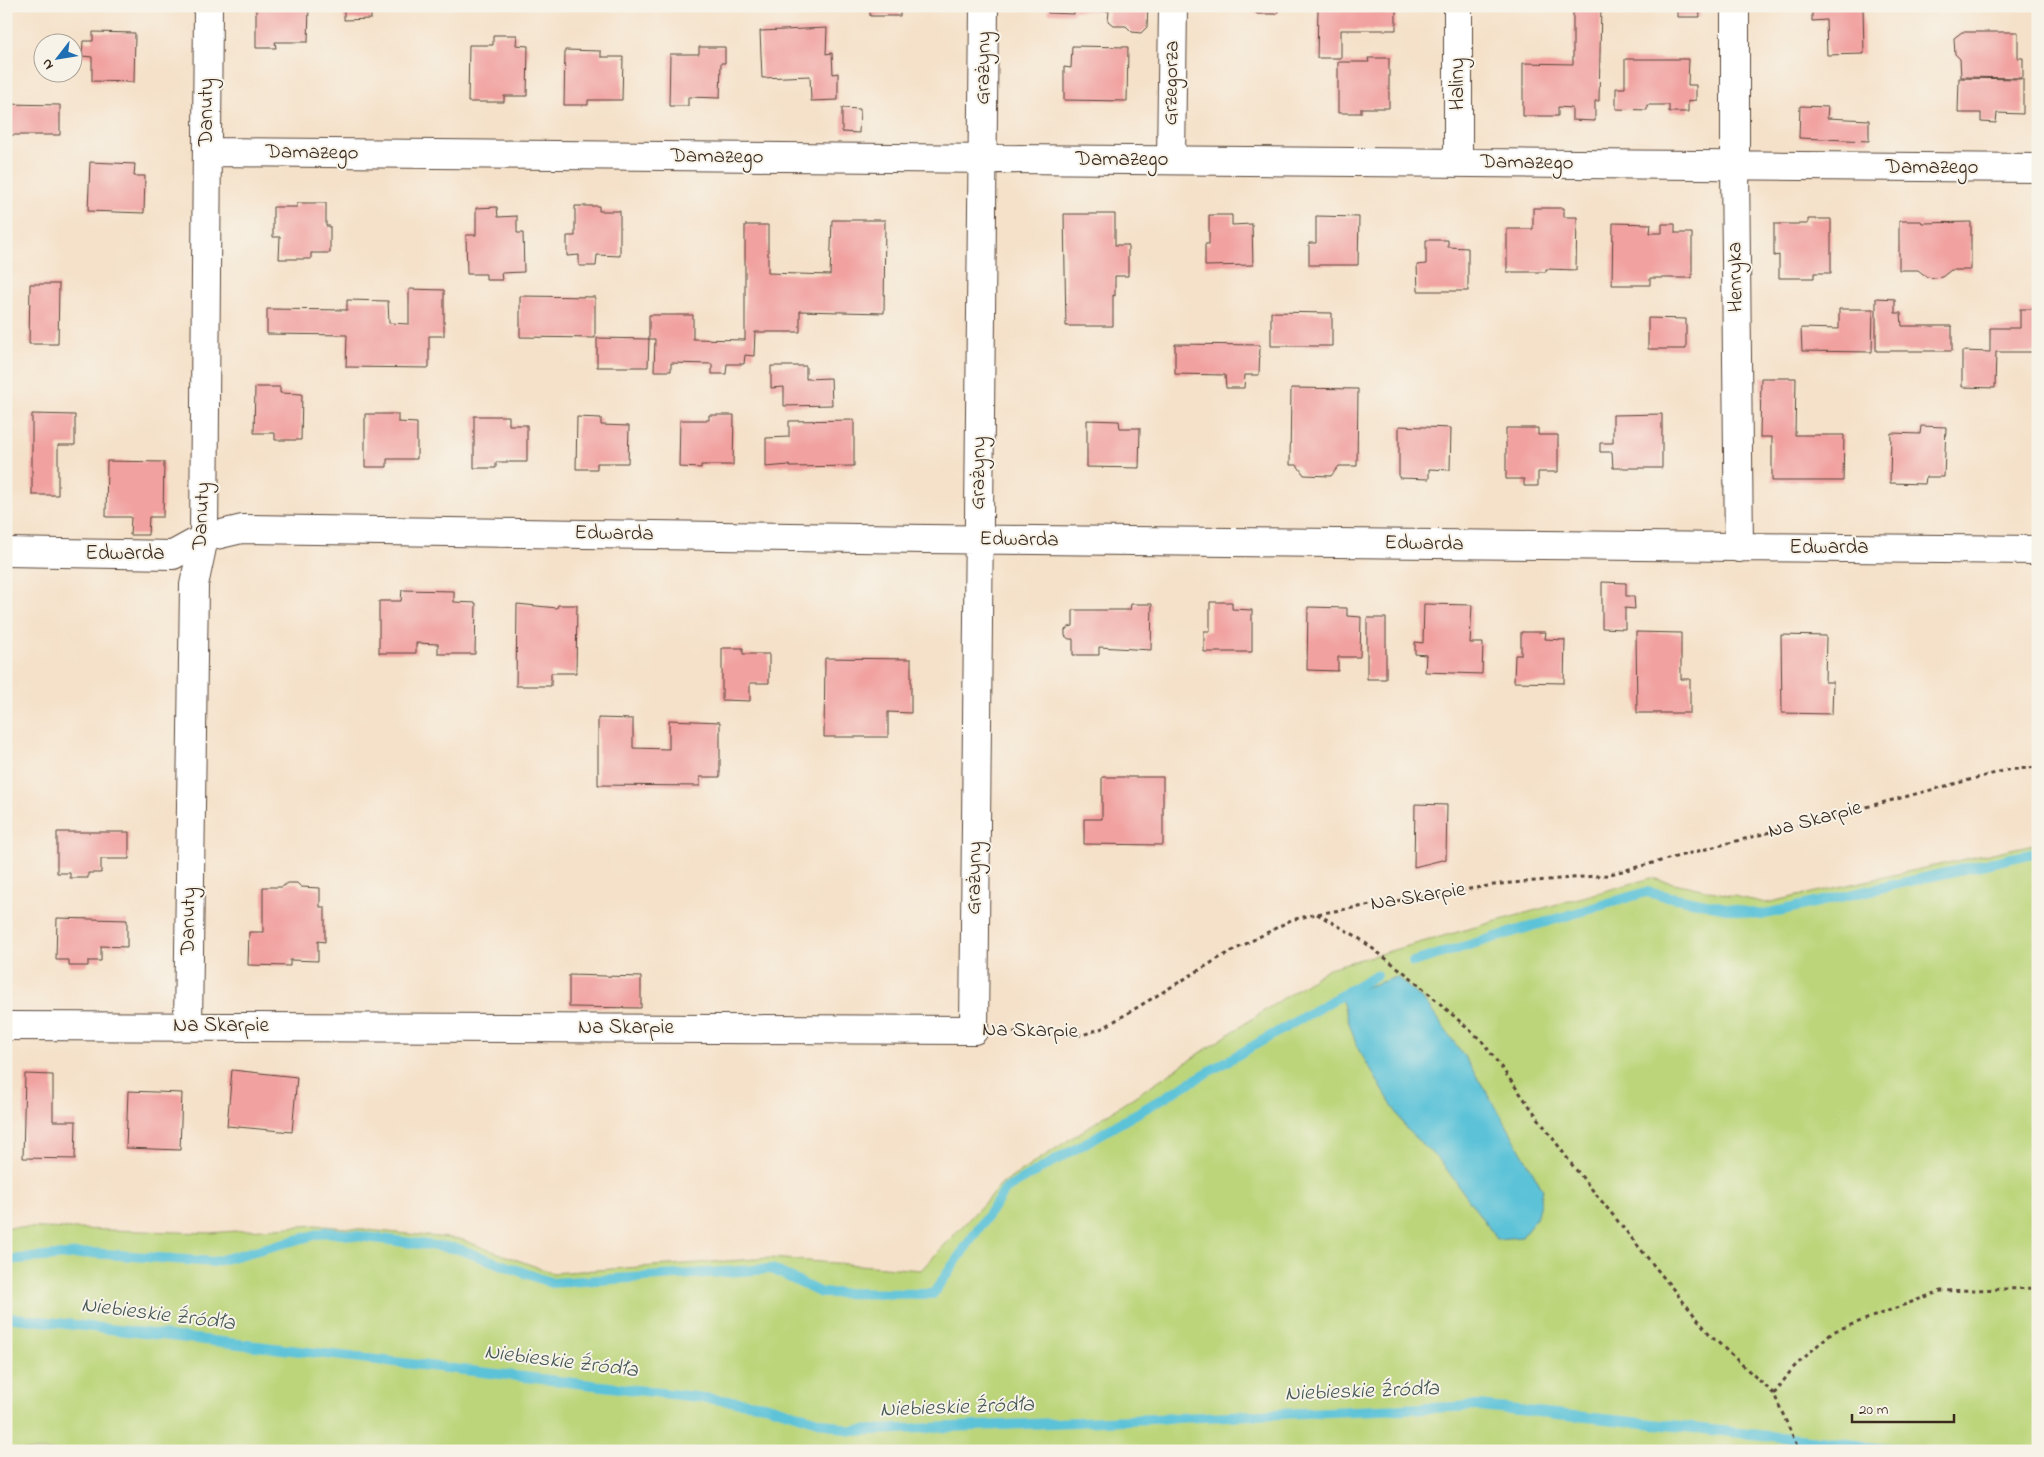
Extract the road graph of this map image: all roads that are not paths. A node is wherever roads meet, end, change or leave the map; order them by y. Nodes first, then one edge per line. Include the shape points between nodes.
1 (208, 6) edge
2 (984, 6) edge
3 (1173, 6) edge
4 (1458, 6) edge
5 (1735, 6) edge
6 (207, 152) junction
7 (984, 159) junction
8 (1171, 160) junction
9 (1458, 162) junction
10 (1735, 166) junction
11 (2038, 168) edge
12 (204, 538) junction
13 (978, 539) junction
14 (1739, 548) junction
15 (2038, 550) edge
16 (6, 552) edge
17 (6, 1026) edge
18 (188, 1026) junction
19 (974, 1030) joint

1 - 6 street, Danuty
2 - 7 street, Grażyny
3 - 8 street, Grzegorza
4 - 9 street, Haliny
5 - 10 street, Henryka
6 - 7 street, Damazego
6 - 12 street, Danuty
7 - 8 street, Damazego
7 - 13 street, Grażyny
8 - 9 street, Damazego
9 - 10 street, Damazego
10 - 11 street, Damazego
10 - 14 street, Henryka
12 - 13 street, Edwarda via 242,529
12 - 16 street, Edwarda via 173,555
12 - 18 street, Danuty via 194,585
13 - 14 street, Edwarda
13 - 19 street, Grażyny
14 - 15 street, Edwarda
17 - 18 street, Na Skarpie
18 - 19 street, Na Skarpie

